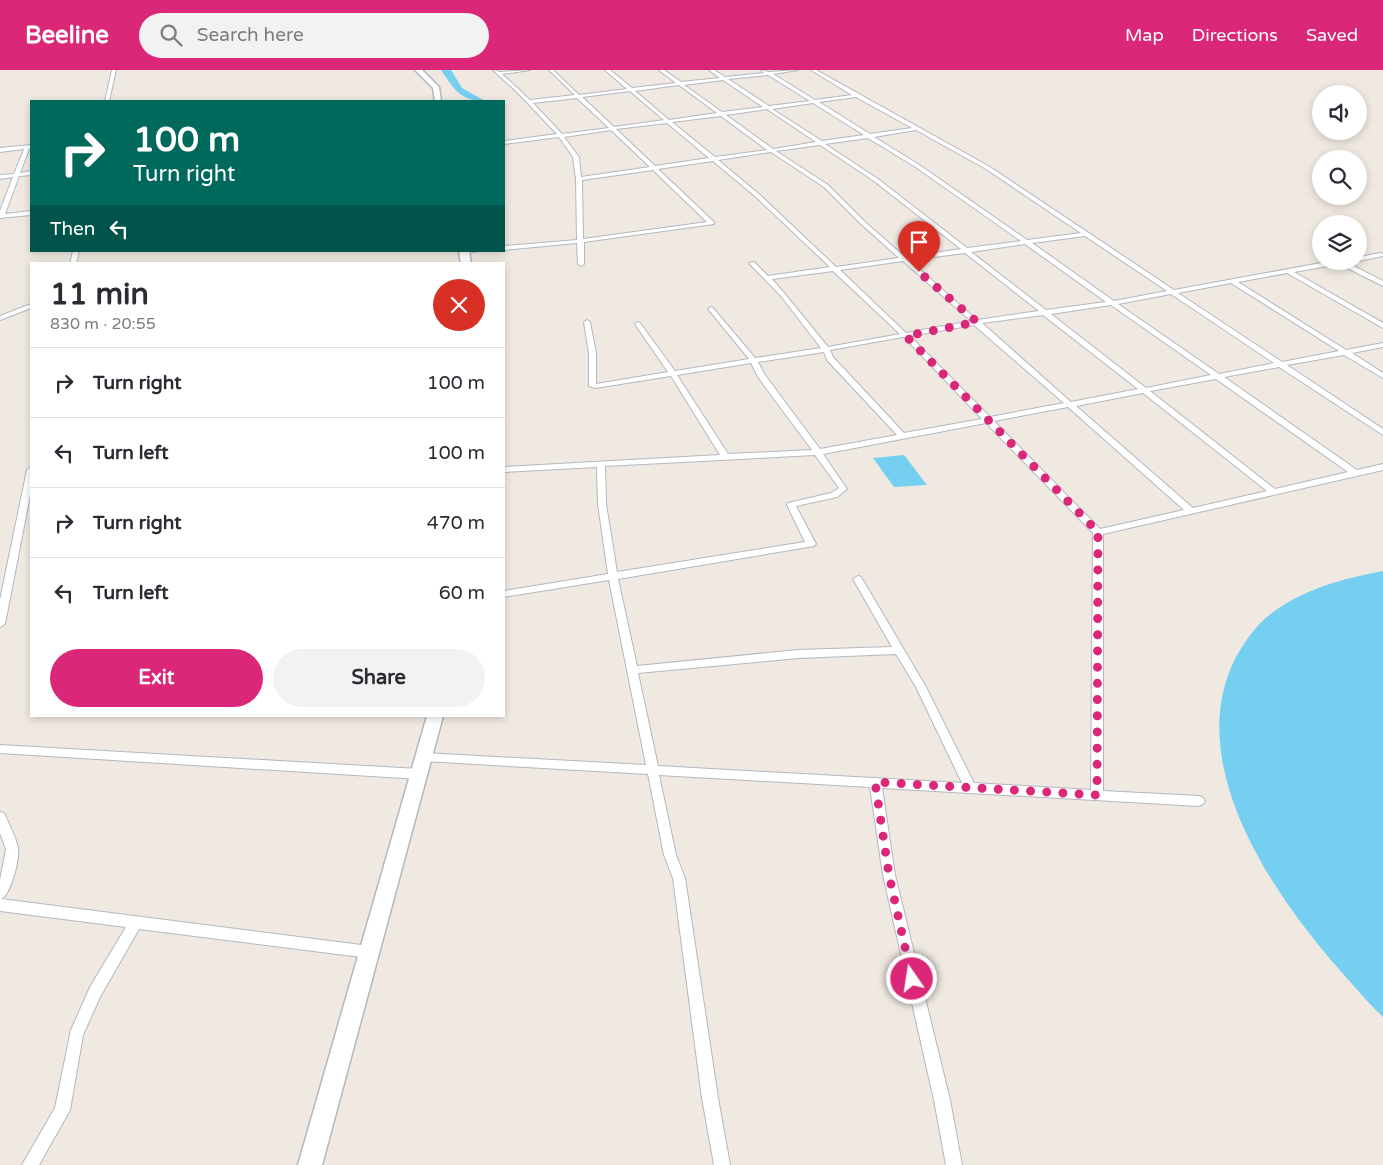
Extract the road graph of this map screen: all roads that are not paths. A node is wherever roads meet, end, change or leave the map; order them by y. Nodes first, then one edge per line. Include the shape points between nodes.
1 (114, 70) edge
2 (418, 70) edge
3 (528, 70) edge
4 (551, 70) edge
5 (607, 70) edge
6 (661, 70) edge
7 (711, 70) edge
8 (763, 70) edge
9 (796, 70) edge
10 (813, 70) edge
11 (498, 72) edge
12 (769, 74) junction
13 (725, 78) junction
14 (679, 83) junction
15 (631, 90) junction
16 (578, 96) junction
17 (857, 96) junction
18 (107, 100) edge
19 (438, 100) edge
20 (530, 102) junction
21 (814, 102) junction
22 (769, 108) junction
23 (720, 115) junction
24 (669, 122) junction
25 (614, 129) junction
26 (916, 129) junction
27 (561, 136) junction
28 (870, 136) junction
29 (505, 143) edge
30 (822, 144) junction
31 (29, 147) edge
32 (0, 150) edge
33 (771, 150) junction
34 (714, 159) junction
35 (655, 168) junction
36 (30, 173) edge
37 (17, 175) junction
38 (0, 177) edge
39 (579, 179) junction
40 (30, 213) edge
41 (0, 216) edge
42 (1085, 234) junction
43 (580, 241) junction
44 (1024, 241) junction
45 (505, 248) edge
46 (966, 250) junction
47 (1381, 255) dead end
48 (1367, 258) edge
49 (905, 259) junction
50 (752, 263) dead end
51 (581, 264) dead end
52 (1312, 268) edge
53 (836, 270) junction
54 (1357, 270) edge
55 (1289, 272) junction
56 (768, 278) junction
57 (1232, 281) junction
58 (1383, 284) edge
59 (1172, 292) junction
60 (1111, 303) junction
61 (30, 306) edge
62 (711, 309) dead end
63 (1045, 312) junction
64 (0, 318) edge
65 (587, 322) dead end
66 (977, 322) junction
67 (638, 324) dead end
68 (1383, 326) edge
69 (906, 336) junction
70 (1383, 345) edge
71 (826, 349) junction
72 (1344, 352) junction
73 (754, 361) junction
74 (1279, 364) junction
75 (673, 374) junction
76 (1383, 376) edge
77 (1215, 377) junction
78 (1144, 390) junction
79 (1072, 405) junction
80 (989, 420) junction
81 (1383, 433) edge
82 (902, 436) junction
83 (819, 452) junction
84 (725, 457) junction
85 (601, 463) junction
86 (1383, 467) edge
87 (505, 469) edge
88 (1355, 473) junction
89 (30, 475) edge
90 (1274, 492) junction
91 (1191, 511) junction
92 (1098, 532) junction
93 (613, 576) junction
94 (858, 579) dead end
95 (505, 594) edge
96 (0, 624) edge
97 (900, 650) junction
98 (632, 670) junction
99 (435, 717) edge
100 (0, 749) edge
101 (421, 765) junction
102 (653, 770) junction
103 (875, 782) junction
104 (970, 788) junction
105 (1097, 795) junction
106 (1199, 801) dead end
107 (0, 816) edge
108 (0, 894) edge
109 (0, 905) edge
110 (136, 922) junction
111 (369, 952) junction
112 (30, 1165) edge
113 (310, 1165) edge
114 (722, 1165) edge
115 (954, 1165) edge

1 - 18 street
2 - 19 main road via 436,87
3 - 11 street
4 - 16 street
5 - 15 street
6 - 14 street
7 - 13 street
8 - 12 street
9 - 12 street
10 - 17 street
11 - 20 street
12 - 13 street
12 - 21 street
13 - 14 street
13 - 22 street
14 - 15 street
14 - 23 street
15 - 16 street
15 - 24 street
16 - 20 street
16 - 25 street
17 - 21 street
17 - 26 street
20 - 27 street
21 - 22 street
21 - 28 street
22 - 23 street
22 - 30 street
23 - 24 street
23 - 33 street
24 - 25 street
24 - 34 street
25 - 27 street
25 - 35 street
26 - 28 street
26 - 42 street via 988,168
27 - 29 street
27 - 39 street via 576,157
28 - 30 street
28 - 44 street
30 - 33 street
30 - 46 street via 876,180
31 - 32 street
31 - 37 street
33 - 34 street
33 - 49 street via 826,186
34 - 35 street
34 - 53 street
35 - 39 street
35 - 43 street via 712,223
36 - 37 street
37 - 38 street
37 - 41 street
39 - 43 street
40 - 41 street
42 - 44 street
42 - 59 street
43 - 45 street
43 - 51 street
44 - 46 street
44 - 60 street
46 - 49 street
46 - 63 street
47 - 48 street
49 - 53 street
49 - 66 street
50 - 56 street
52 - 55 street
53 - 56 street
53 - 69 street
54 - 58 street
55 - 57 street
55 - 68 street
56 - 71 street
57 - 59 street
57 - 72 street
59 - 60 street
59 - 74 street
60 - 63 street
60 - 77 street
61 - 64 street
62 - 73 street
63 - 66 street
63 - 78 street
65 - 75 street via 593,386
66 - 69 street
66 - 79 street
67 - 75 street
69 - 71 street
69 - 80 street
70 - 72 street
71 - 73 street
71 - 82 street via 830,358
72 - 74 street
72 - 76 street
73 - 75 street
73 - 83 street
74 - 77 street
74 - 81 street
75 - 84 street
77 - 78 street
77 - 88 street
78 - 79 street
78 - 90 street
79 - 80 street
79 - 91 street
80 - 82 street
80 - 92 street
82 - 83 street
83 - 84 street
83 - 93 street via 843,489 834,495 790,506 811,544
84 - 85 street
85 - 87 street
85 - 93 street via 602,504
86 - 88 street
88 - 90 street
89 - 96 street
90 - 91 street
91 - 92 street
92 - 105 street
93 - 95 street
93 - 98 street
94 - 97 street
97 - 98 street via 798,654
97 - 104 street
98 - 102 street
99 - 101 main road
100 - 101 street
101 - 102 street
101 - 111 main road
102 - 103 street
102 - 114 street via 670,855 679,878
103 - 104 street
103 - 115 street via 889,875 942,1100
104 - 105 street
105 - 106 street
107 - 108 street via 12,849 5,887
109 - 110 street
110 - 111 street
110 - 112 street via 95,992 76,1035 62,1110
111 - 113 main road

